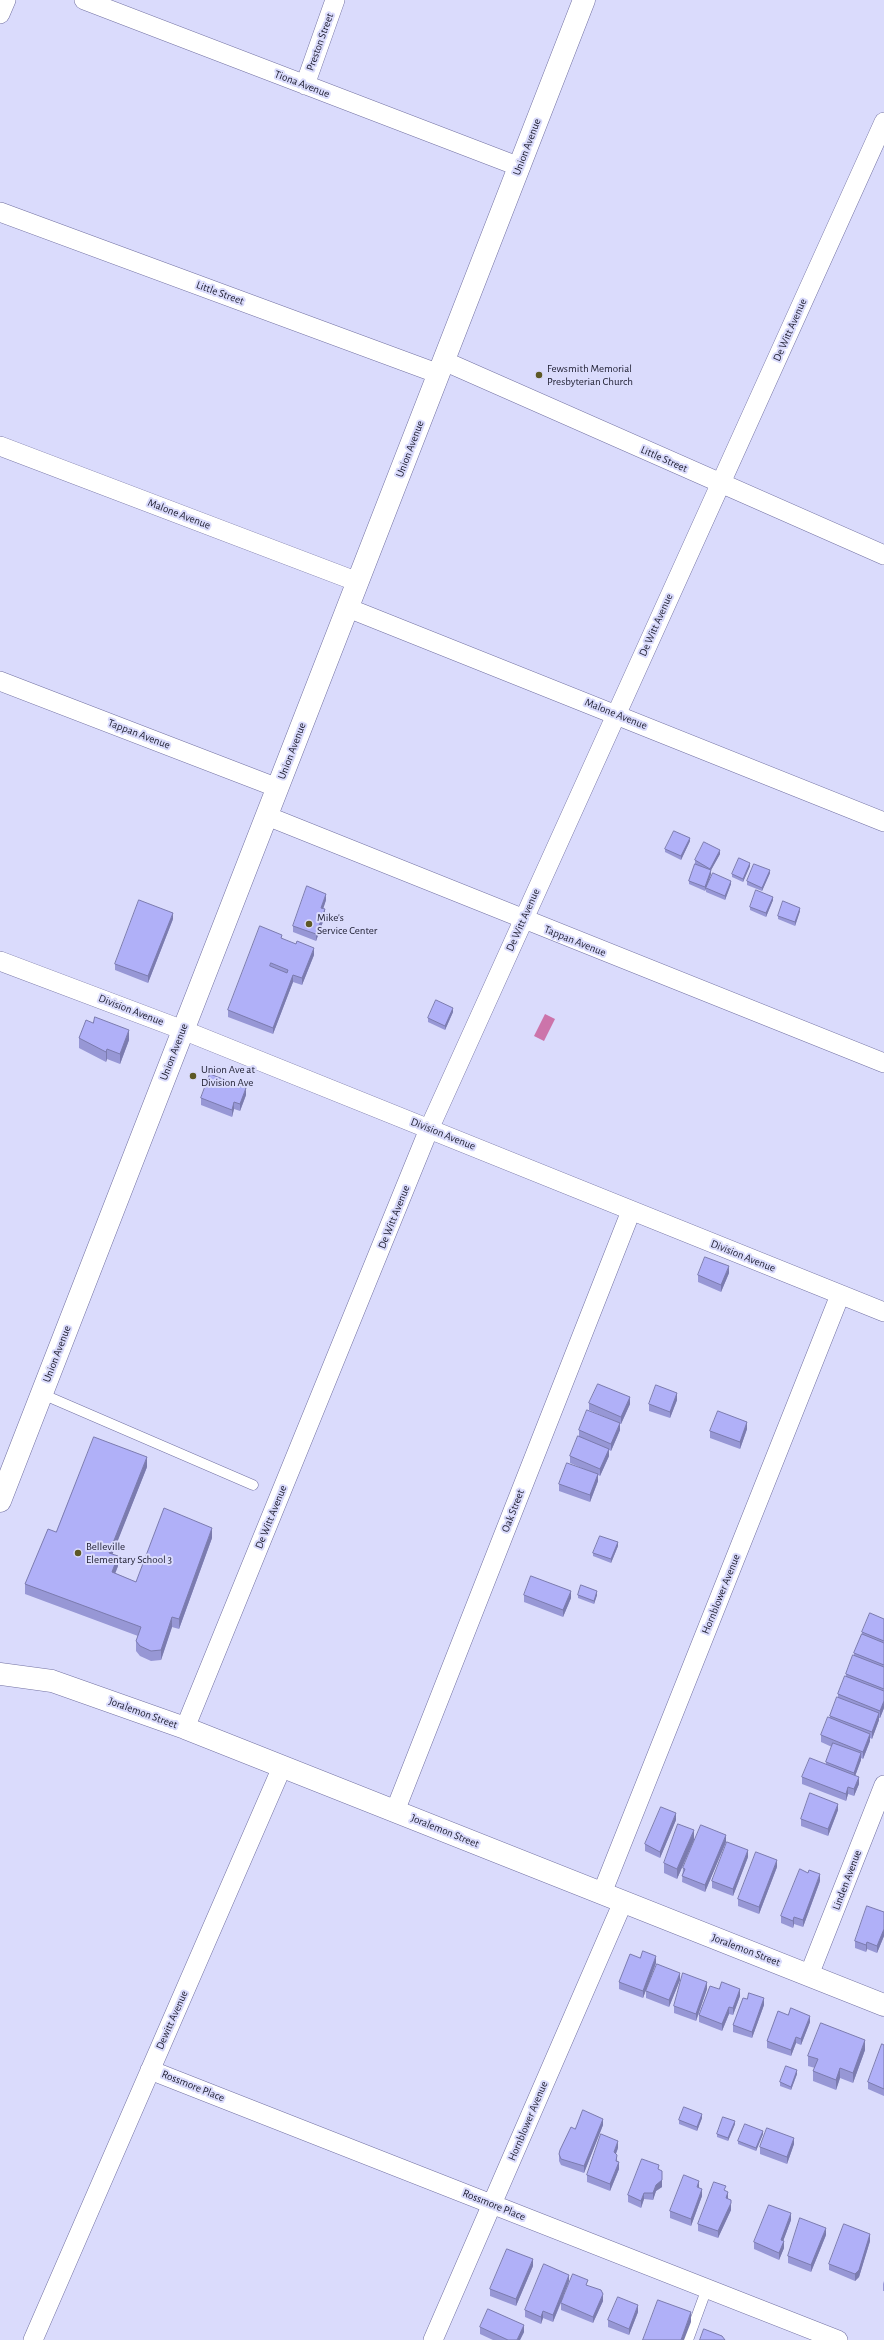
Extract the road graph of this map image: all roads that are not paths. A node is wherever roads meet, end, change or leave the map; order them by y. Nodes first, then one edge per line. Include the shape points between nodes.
1 (6, 0) edge
2 (84, 0) edge
3 (336, 0) edge
4 (584, 0) edge
5 (0, 14) edge
6 (305, 85) junction
7 (884, 122) edge
8 (520, 167) junction
9 (0, 212) edge
10 (442, 367) junction
11 (0, 446) edge
12 (720, 484) junction
13 (884, 555) edge
14 (358, 582) junction
15 (348, 608) junction
16 (0, 681) edge
17 (616, 714) junction
18 (278, 788) junction
19 (267, 816) junction
20 (884, 822) edge
21 (523, 920) junction
22 (0, 960) edge
23 (183, 1030) junction
24 (884, 1063) edge
25 (429, 1129) junction
26 (631, 1210) junction
27 (840, 1295) junction
28 (884, 1312) edge
29 (42, 1394) junction
30 (252, 1485) dead end
31 (0, 1501) edge
32 (0, 1674) edge
33 (185, 1728) junction
34 (282, 1767) junction
35 (884, 1785) edge
36 (395, 1811) junction
37 (602, 1893) junction
38 (623, 1902) junction
39 (810, 1975) junction
40 (884, 2004) edge
41 (150, 2070) junction
42 (492, 2204) junction
43 (707, 2288) junction
44 (33, 2340) edge
45 (434, 2340) edge
46 (688, 2340) edge
47 (838, 2340) edge

1 - 5 street
2 - 6 street, Tiona Avenue
3 - 6 street, Preston Street
4 - 8 street, Union Avenue
6 - 8 street, Tiona Avenue
7 - 12 street, De Witt Avenue
8 - 10 street, Union Avenue
9 - 10 street, Little Street
10 - 12 street, Little Street
10 - 14 street, Union Avenue
11 - 14 street, Malone Avenue
12 - 13 street, Little Street
12 - 17 street, De Witt Avenue
14 - 15 street, Union Avenue
15 - 17 street, Malone Avenue
15 - 18 street, Union Avenue
16 - 18 street, Tappan Avenue
17 - 20 street, Malone Avenue
17 - 21 street, De Witt Avenue
18 - 19 street, Union Avenue
19 - 21 street, Tappan Avenue
19 - 23 street, Union Avenue
21 - 24 street, Tappan Avenue
21 - 25 street, De Witt Avenue
22 - 23 street, Division Avenue
23 - 25 street, Division Avenue
23 - 29 street, Union Avenue
25 - 26 street, Division Avenue
25 - 33 street, De Witt Avenue
26 - 27 street, Division Avenue
26 - 36 street, Oak Street
27 - 28 street, Division Avenue
27 - 37 street, Hornblower Avenue
29 - 30 lane
29 - 31 street, Union Avenue
32 - 33 street, Joralemon Street via 58,1683
33 - 34 street, Joralemon Street
34 - 36 street, Joralemon Street
34 - 41 street, Dewitt Avenue
35 - 39 street, Linden Avenue
36 - 37 street, Joralemon Street
37 - 38 street, Joralemon Street
38 - 39 street, Joralemon Street
38 - 42 street, Hornblower Avenue
39 - 40 street, Joralemon Street
41 - 42 street, Rossmore Place
41 - 44 street, Dewitt Avenue
42 - 43 street, Rossmore Place
42 - 45 street, Hornblower Avenue
43 - 46 lane
43 - 47 street, Rossmore Place

